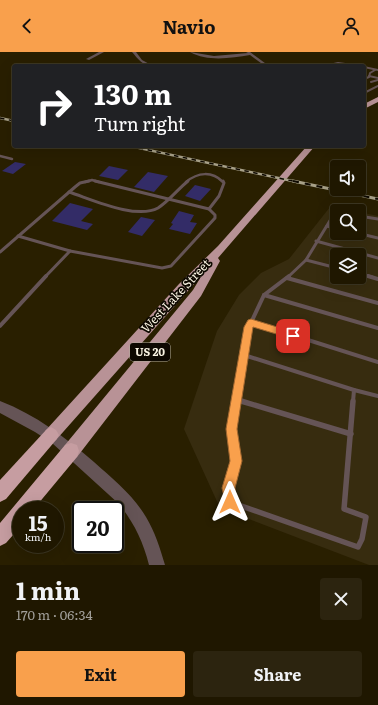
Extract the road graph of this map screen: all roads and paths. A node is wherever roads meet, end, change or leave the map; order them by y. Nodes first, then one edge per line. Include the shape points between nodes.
1 (102, 52) edge
2 (134, 52) edge
3 (192, 52) edge
4 (250, 53) edge
5 (88, 59) dead end
6 (147, 64) edge
7 (264, 64) edge
8 (366, 68) edge
9 (376, 70) edge
10 (369, 76) junction
11 (366, 78) edge
12 (378, 79) edge
13 (371, 82) dead end
14 (378, 86) edge
15 (366, 92) edge
16 (378, 99) edge
17 (366, 106) edge
18 (309, 148) edge
19 (0, 156) edge
20 (12, 159) dead end
21 (69, 192) junction
22 (169, 199) junction
23 (209, 209) junction
24 (366, 217) edge
25 (378, 219) edge
26 (330, 221) edge
27 (327, 226) junction
28 (330, 227) edge
29 (366, 235) edge
30 (18, 236) junction
31 (378, 238) edge
32 (316, 242) junction
33 (222, 248) junction
34 (70, 251) junction
35 (0, 252) edge
36 (378, 258) edge
37 (306, 260) junction
38 (330, 266) edge
39 (366, 276) edge
40 (287, 278) junction
41 (378, 279) edge
42 (264, 295) junction
43 (378, 303) edge
44 (251, 322) junction
45 (0, 326) edge
46 (378, 328) edge
47 (244, 355) junction
48 (378, 362) edge
49 (354, 390) junction
50 (378, 396) edge
51 (236, 400) junction
52 (0, 407) edge
53 (351, 434) junction
54 (51, 435) junction
55 (71, 451) junction
56 (0, 494) edge
57 (30, 501) edge
58 (12, 523) edge
59 (0, 537) edge
60 (157, 565) edge

1 - 5 street
2 - 6 street via 140,61
3 - 4 street via 205,57
4 - 7 street
8 - 9 street
9 - 10 lane
10 - 11 lane
10 - 12 lane
12 - 13 lane
14 - 15 lane
16 - 17 highway
18 - 33 highway, West Lake Street / US 20
19 - 20 lane
21 - 22 lane via 80,183 92,180
21 - 22 lane via 135,211 154,210
21 - 30 lane
22 - 23 lane
22 - 23 lane via 192,177 205,174 224,183 219,196
23 - 34 lane via 216,218 171,266 162,268
24 - 25 lane
26 - 27 lane
27 - 28 lane
27 - 32 lane
29 - 31 lane
30 - 34 lane
30 - 35 lane
32 - 36 lane
32 - 37 lane
33 - 54 highway, West Lake Street / US 20 via 183,287
33 - 55 highway, West Lake Street / US 20 via 197,292
34 - 45 lane
37 - 38 lane
37 - 40 lane
39 - 41 lane
40 - 42 lane
40 - 43 lane
42 - 44 lane
42 - 46 lane
44 - 47 lane
44 - 48 lane
47 - 49 lane
47 - 51 lane
49 - 50 lane
49 - 53 lane
51 - 53 lane
51 - 53 lane via 231,429 236,461 229,488 230,502 358,547 366,517 344,509
52 - 54 street
54 - 55 street
54 - 56 highway, US 20
55 - 57 highway, US 20
55 - 60 street via 114,488 135,512 153,548
58 - 59 highway, US 20

